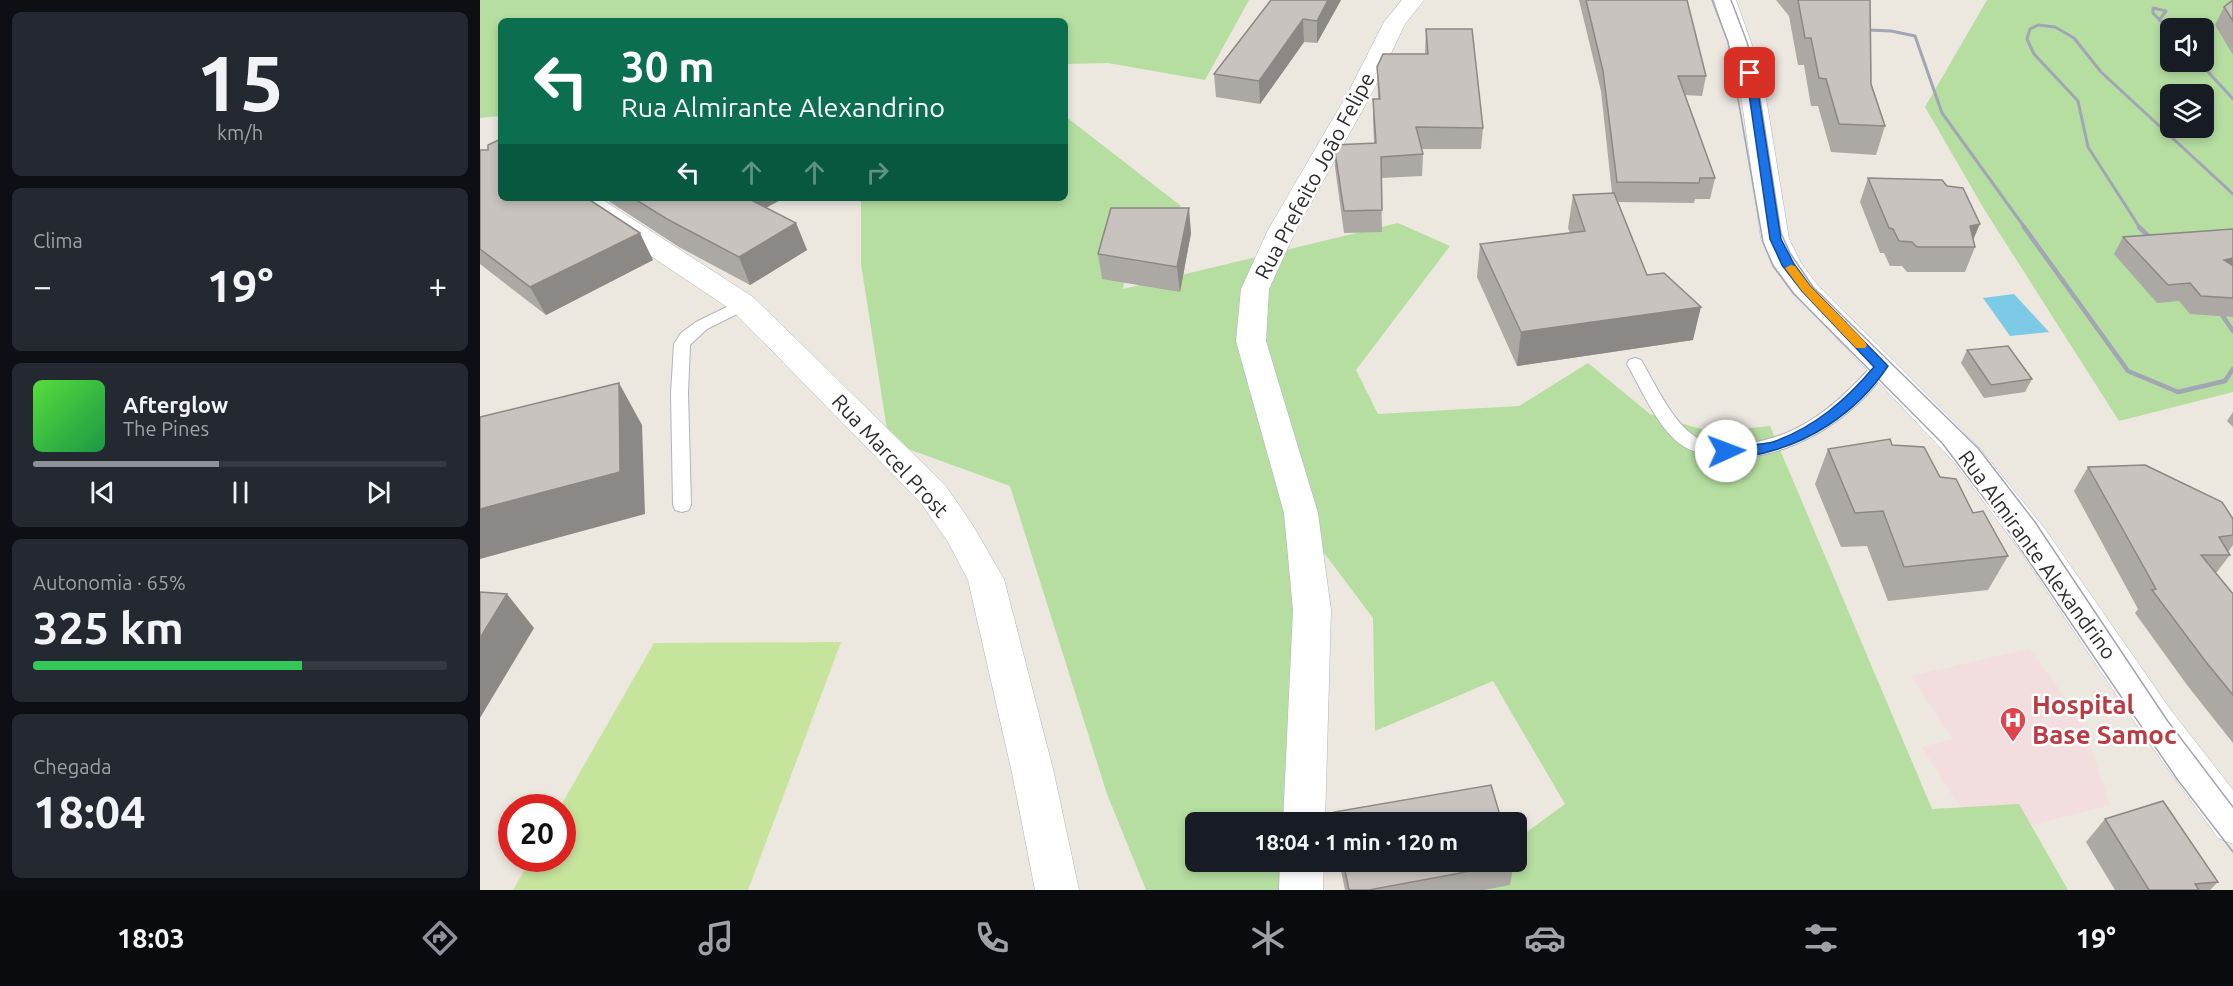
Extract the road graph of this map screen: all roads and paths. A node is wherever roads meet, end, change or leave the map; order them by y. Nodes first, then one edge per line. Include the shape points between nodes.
1 (1413, 0) edge
2 (1725, 0) edge
3 (587, 201) edge
4 (743, 304) junction
5 (1635, 364) dead end
6 (1881, 366) junction
7 (682, 505) dead end
8 (1304, 812) edge
9 (2233, 824) edge
10 (1301, 872) edge
11 (1057, 890) edge
12 (1300, 890) edge

1 - 8 street, Rua Prefeito João Felipe via 1395,22 1361,91 1282,230 1255,289 1251,341 1301,513 1312,610
2 - 6 street, Rua Almirante Alexandrino via 1750,73 1775,239 1806,289
3 - 4 street, Rua Marcel Prost
4 - 7 lane via 691,333 680,346
4 - 11 street, Rua Marcel Prost via 933,495 986,579
5 - 6 lane via 1688,441 1709,450 1743,452 1774,447 1803,435 1857,396
6 - 9 street, Rua Almirante Alexandrino via 1966,454 2025,530 2156,721
10 - 12 street

